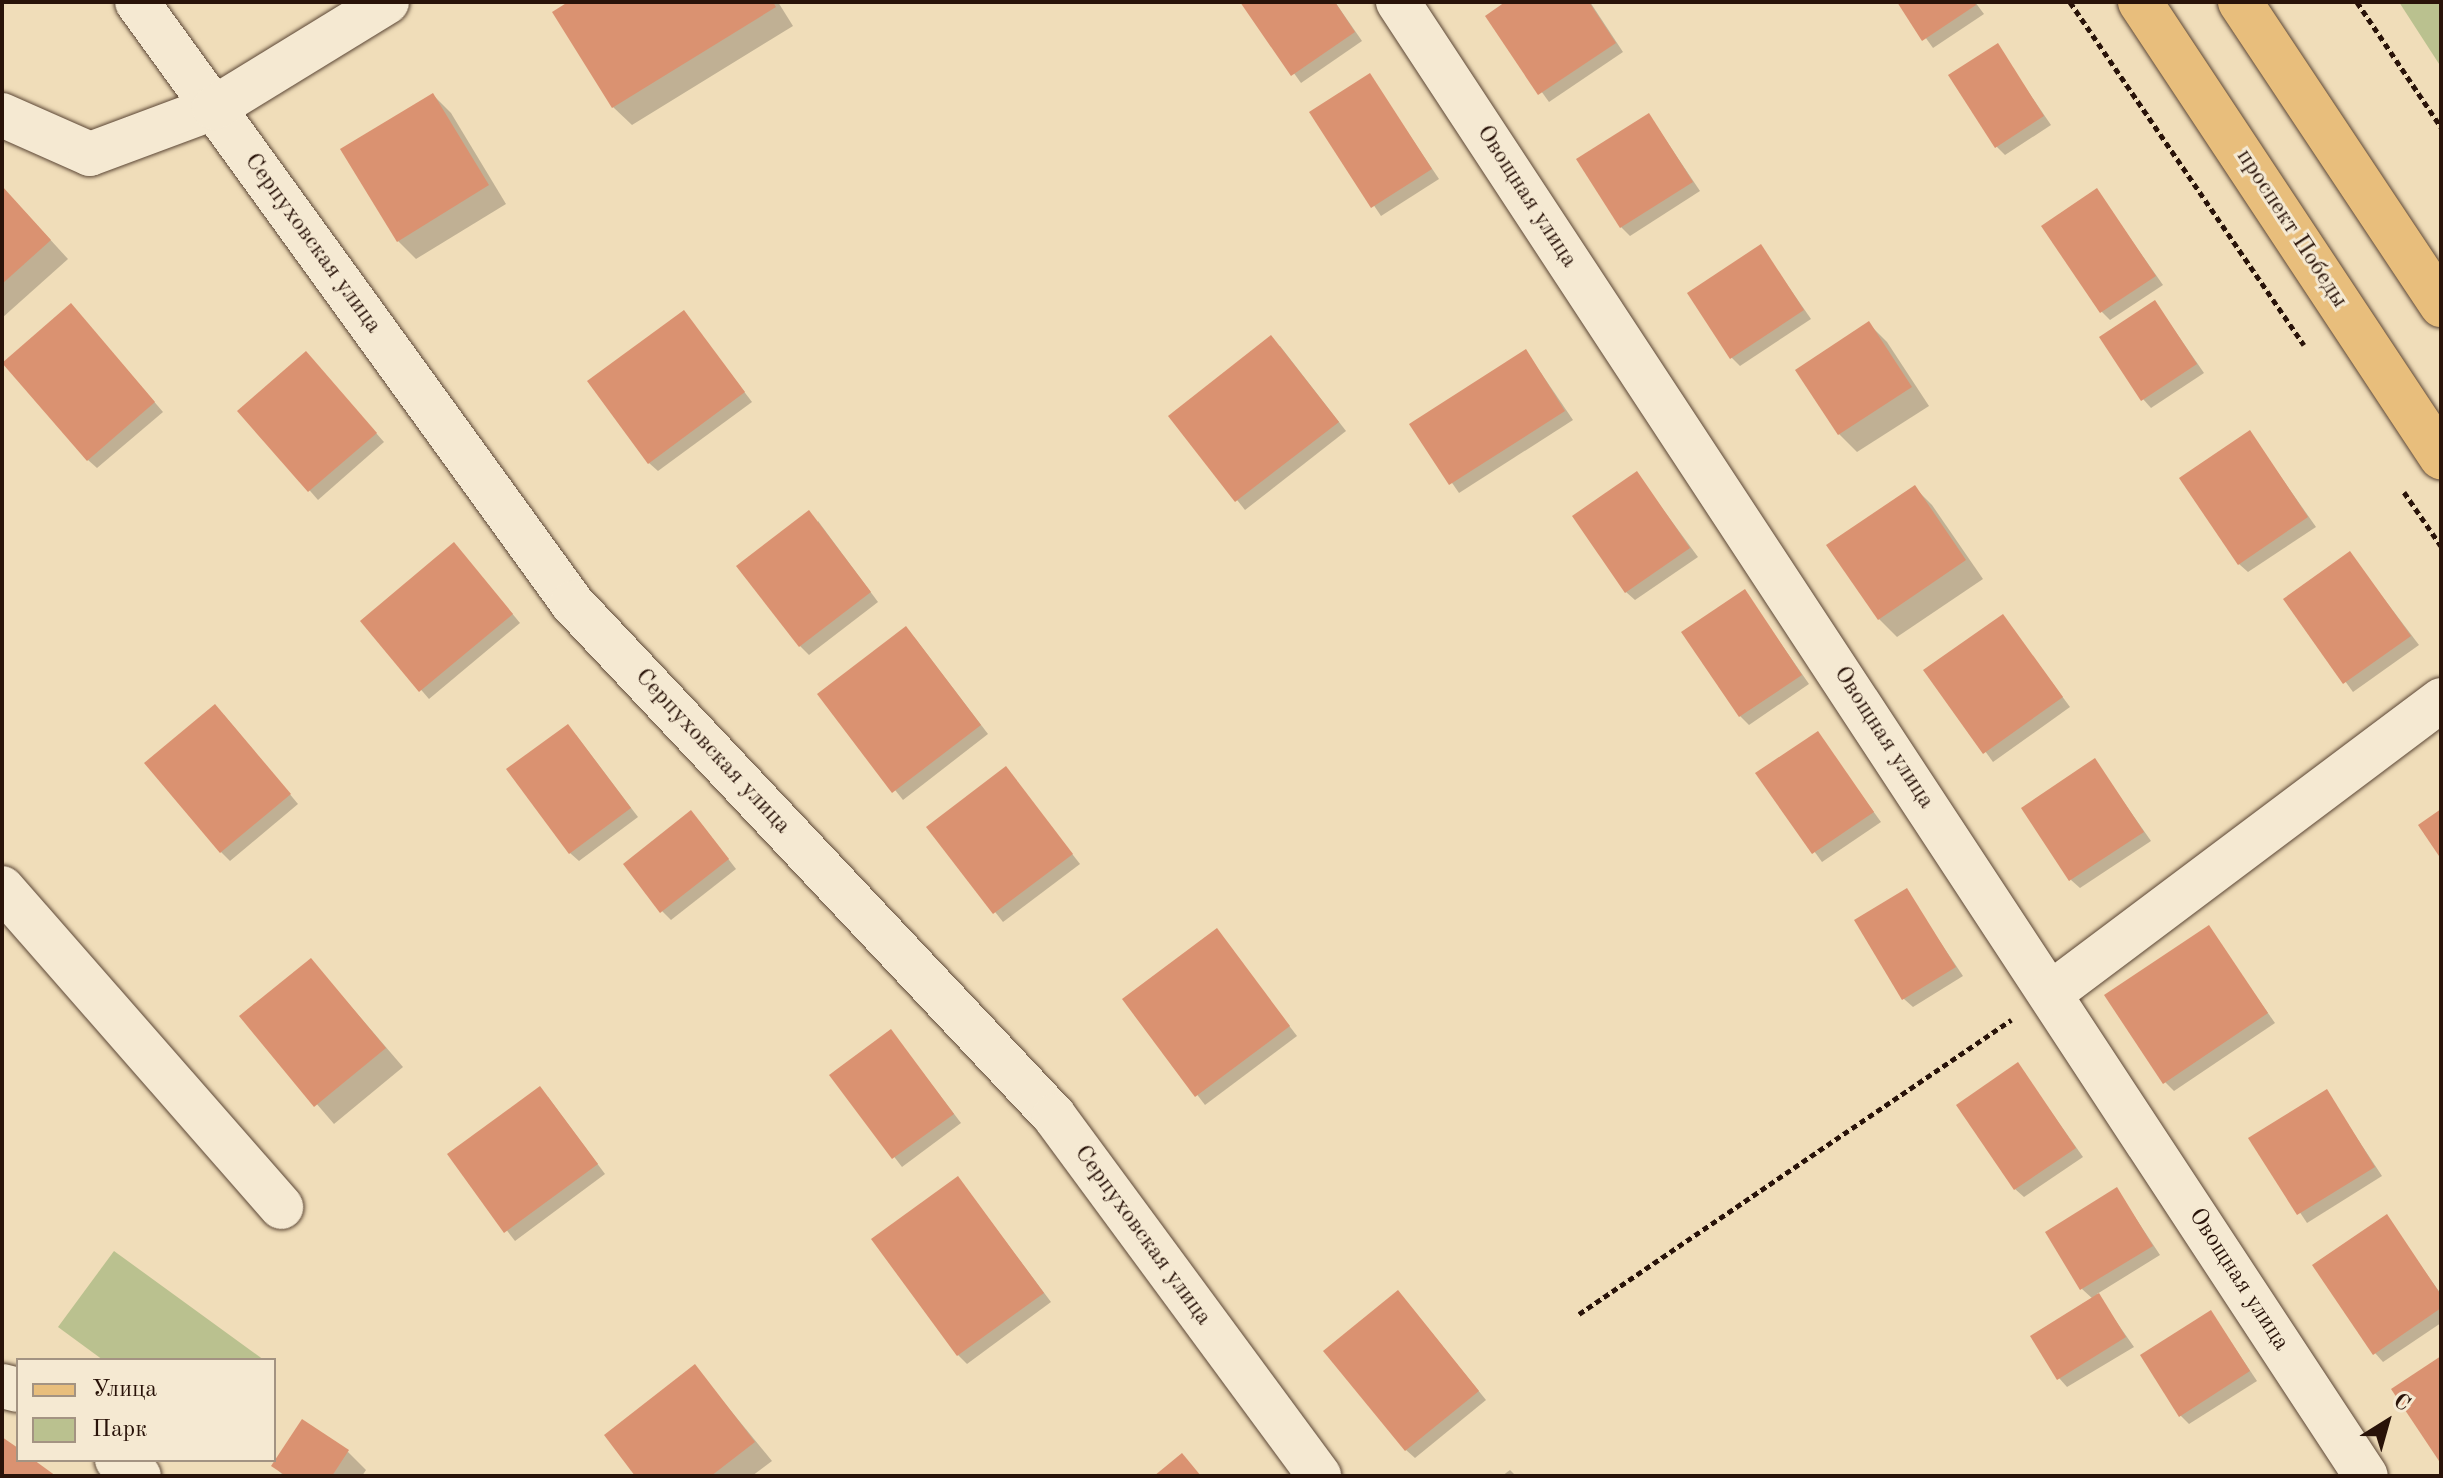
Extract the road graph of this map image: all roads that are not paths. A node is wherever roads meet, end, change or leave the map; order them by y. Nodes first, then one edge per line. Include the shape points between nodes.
1 (137, 2) edge
2 (387, 2) edge
3 (1398, 2) edge
4 (2140, 2) edge
5 (2240, 2) edge
6 (214, 108) junction
7 (2, 115) edge
8 (2441, 305) edge
9 (2441, 457) edge
10 (2441, 700) edge
11 (2, 888) edge
12 (2051, 993) junction
13 (281, 1207) dead end
14 (120, 1462) edge
15 (139, 1476) edge
16 (1319, 1476) edge
17 (2366, 1476) edge

1 - 6 street, Серпуховская улица
2 - 6 street
3 - 12 street, Овощная улица
4 - 9 main road, проспект Победы
5 - 8 main road
6 - 7 street via 90,154
6 - 16 street, Серпуховская улица via 572,603 1054,1116
10 - 12 street
11 - 13 street
12 - 17 street, Овощная улица
14 - 15 street

